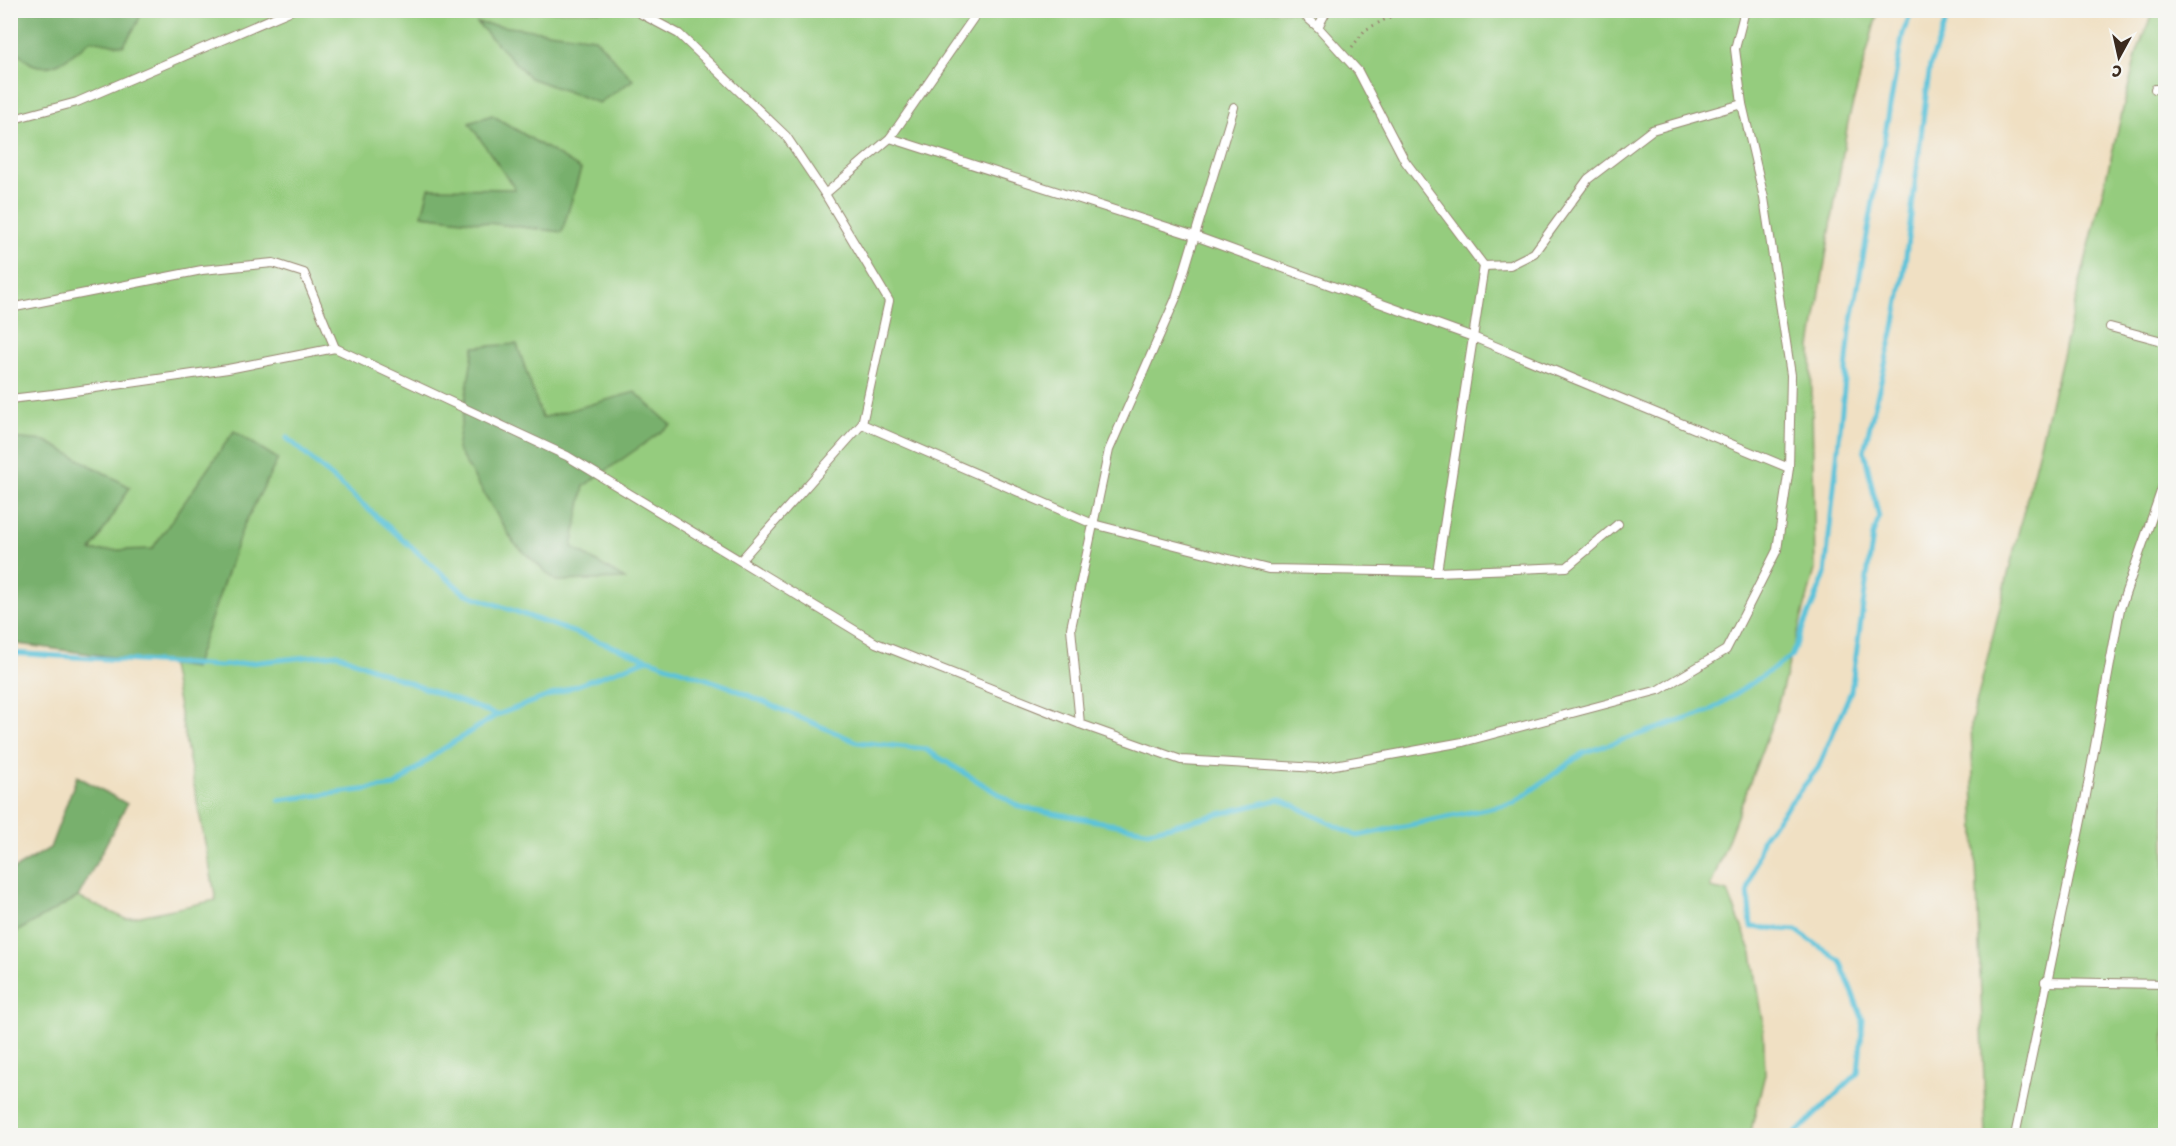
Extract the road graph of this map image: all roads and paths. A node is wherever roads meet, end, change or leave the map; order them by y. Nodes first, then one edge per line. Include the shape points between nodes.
1 (292, 10) edge
2 (634, 10) edge
3 (979, 10) edge
4 (1298, 10) edge
5 (1327, 10) edge
6 (1403, 10) edge
7 (1745, 10) edge
8 (1318, 27) junction
9 (1344, 56) junction
10 (2155, 89) dead end
11 (2166, 91) edge
12 (1742, 104) junction
13 (1234, 107) dead end
14 (10, 120) edge
15 (891, 138) junction
16 (825, 194) junction
17 (1195, 237) junction
18 (1484, 266) junction
19 (10, 308) edge
20 (2110, 327) dead end
21 (1473, 337) junction
22 (2166, 342) edge
23 (335, 348) junction
24 (10, 399) edge
25 (862, 424) junction
26 (1789, 468) junction
27 (2166, 477) edge
28 (1094, 524) junction
29 (1618, 524) dead end
30 (741, 560) junction
31 (1437, 572) junction
32 (1080, 724) junction
33 (2045, 982) junction
34 (2166, 984) edge
35 (2014, 1136) edge

1 - 14 lane via 77,102
2 - 16 lane via 679,34 778,128
3 - 15 lane
4 - 8 lane
5 - 8 lane
6 - 9 path via 1365,30
7 - 12 lane via 1735,49
8 - 9 lane
9 - 18 lane via 1358,71 1405,160
10 - 11 lane
12 - 18 lane via 1652,130 1588,179 1534,253 1510,265
12 - 26 lane via 1764,198 1791,375
13 - 17 lane
15 - 16 lane
15 - 17 lane
16 - 25 lane via 890,301
17 - 21 lane
17 - 28 lane via 1176,298 1109,450
18 - 21 lane
19 - 23 lane via 202,270 273,263 304,273
20 - 22 lane
21 - 26 lane
21 - 31 lane
23 - 24 lane via 228,369
23 - 30 lane via 567,456
25 - 28 lane
25 - 30 lane
26 - 32 lane via 1777,550 1726,650 1659,690 1463,742 1318,768 1181,760
27 - 33 lane via 2121,609 2084,806
28 - 31 lane via 1268,569
28 - 32 lane via 1071,628
29 - 31 lane via 1567,567
30 - 32 lane via 876,643
33 - 34 lane
33 - 35 lane

